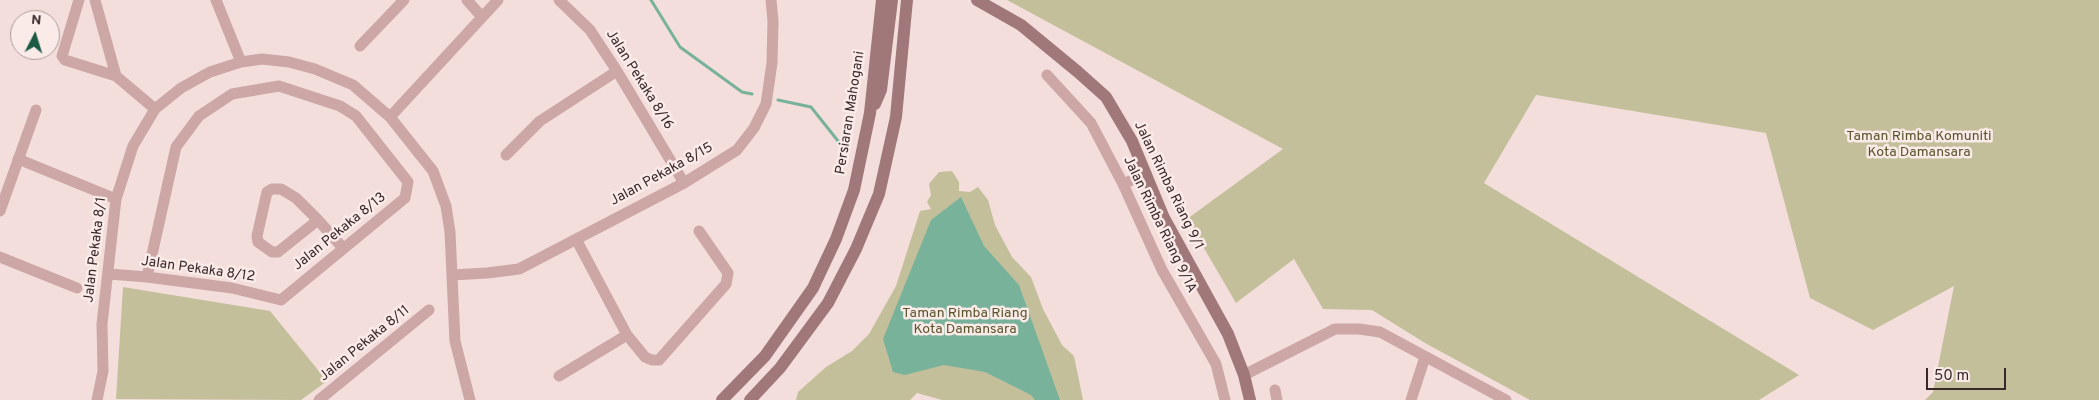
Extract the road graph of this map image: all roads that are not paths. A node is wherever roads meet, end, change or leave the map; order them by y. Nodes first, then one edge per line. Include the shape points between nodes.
1 (79, 0) edge
2 (95, 0) edge
3 (216, 0) edge
4 (404, 0) edge
5 (467, 0) edge
6 (498, 0) edge
7 (559, 0) edge
8 (770, 0) edge
9 (882, 0) edge
10 (892, 0) edge
11 (907, 0) edge
12 (917, 0) edge
13 (981, 2) edge
14 (482, 16) junction
15 (904, 32) junction
16 (360, 46) dead end
17 (241, 62) junction
18 (617, 71) junction
19 (116, 76) junction
20 (1047, 76) dead end
21 (155, 109) junction
22 (36, 110) dead end
23 (870, 113) junction
24 (390, 117) junction
25 (506, 154) dead end
26 (18, 159) junction
27 (1146, 174) junction
28 (684, 183) junction
29 (1123, 184) junction
30 (116, 199) junction
31 (0, 211) edge
32 (318, 220) junction
33 (699, 231) dead end
34 (576, 239) junction
35 (343, 248) junction
36 (0, 257) edge
37 (109, 274) junction
38 (452, 275) junction
39 (146, 277) junction
40 (77, 288) dead end
41 (281, 300) joint
42 (430, 310) dead end
43 (627, 335) junction
44 (1425, 357) junction
45 (1244, 375) junction
46 (559, 376) dead end
47 (97, 400) edge
48 (319, 400) edge
49 (470, 400) edge
50 (722, 400) edge
51 (750, 400) edge
52 (1225, 400) edge
53 (1250, 400) edge
54 (1410, 400) edge
55 (1506, 400) edge

1 - 19 street via 62,56 65,60
2 - 19 street
3 - 17 street
4 - 16 street
5 - 14 street
6 - 14 street
7 - 18 street, Jalan Pekaka 8/16 via 590,30
8 - 28 street, Jalan Pekaka 8/15 via 772,63 766,104 754,128 736,150
9 - 23 main road, Persiaran Mahogani
10 - 23 main road via 881,90
11 - 15 main road
12 - 15 main road
13 - 27 main road, Jalan Rimba Riang 9/1 via 1021,25 1106,97 1132,141
14 - 24 street
15 - 51 main road via 896,118 879,194 856,249 828,303 780,368
17 - 21 street, Jalan Pekaka 8/1 via 210,72 181,88
17 - 24 street, Jalan Pekaka 8/1 via 262,59 315,69 354,85
18 - 25 street via 540,121
18 - 28 street, Jalan Pekaka 8/16
19 - 21 street
20 - 29 street, Jalan Rimba Riang 9/1A via 1085,114
21 - 30 street, Jalan Pekaka 8/1 via 133,146
22 - 26 street
23 - 50 main road, Persiaran Mahogani via 854,190 813,288 765,356
24 - 38 street, Jalan Pekaka 8/1 via 438,180 448,223
26 - 30 street
26 - 31 street
27 - 29 street
27 - 45 main road, Jalan Rimba Riang 9/1 via 1164,218 1228,334
28 - 34 street, Jalan Pekaka 8/15
29 - 52 street, Jalan Rimba Riang 9/1A via 1162,270 1216,364
30 - 37 street, Jalan Pekaka 8/1
32 - 32 street via 296,198 281,189 272,189 267,192 258,242 272,252 278,252
32 - 35 street
33 - 43 street via 728,273 726,284 659,360 645,357
34 - 38 street, Jalan Pekaka 8/15 via 519,269
34 - 43 street
35 - 39 street, Jalan Pekaka 8/13 via 405,198 408,182 356,116 340,106 279,86 232,94 199,116 176,147
35 - 41 street, Jalan Pekaka 8/13
36 - 40 street
37 - 39 street, Jalan Pekaka 8/12
37 - 47 street, Jalan Pekaka 8/1 via 102,324 103,371
38 - 49 street, Jalan Pekaka 8/1 via 455,340
39 - 41 street, Jalan Pekaka 8/12 via 232,288
42 - 48 street, Jalan Pekaka 8/11
43 - 46 street
44 - 45 street via 1380,332 1334,329
44 - 54 street
44 - 55 street
45 - 53 main road, Jalan Rimba Riang 9/1

